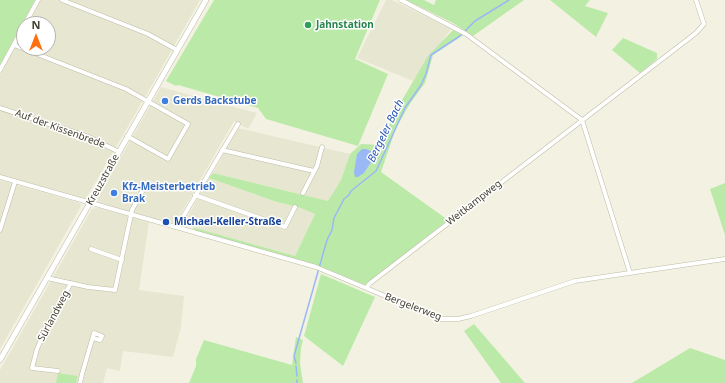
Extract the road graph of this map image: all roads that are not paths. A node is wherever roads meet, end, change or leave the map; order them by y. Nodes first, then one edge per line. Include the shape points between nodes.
1 (38, 0) edge
2 (62, 0) edge
3 (206, 0) edge
4 (401, 0) edge
5 (696, 0) edge
6 (29, 16) edge
7 (16, 41) edge
8 (14, 45) junction
9 (176, 50) junction
10 (0, 70) edge
11 (147, 101) junction
12 (0, 108) edge
13 (582, 120) junction
14 (238, 124) dead end
15 (127, 136) junction
16 (322, 147) dead end
17 (222, 150) junction
18 (119, 152) junction
19 (314, 171) junction
20 (0, 177) edge
21 (15, 182) junction
22 (143, 190) dead end
23 (303, 193) dead end
24 (196, 196) junction
25 (90, 203) junction
26 (295, 207) dead end
27 (131, 215) junction
28 (177, 227) junction
29 (0, 230) edge
30 (91, 249) dead end
31 (725, 259) edge
32 (122, 260) junction
33 (630, 273) junction
34 (47, 278) junction
35 (71, 284) junction
36 (366, 288) junction
37 (93, 338) dead end
38 (0, 360) edge
39 (58, 372) dead end
40 (80, 383) edge

1 - 6 street
2 - 9 street via 148,34
3 - 9 street, Kreuzstraße
4 - 13 street via 466,34
5 - 13 street, Weitkampweg via 704,21 703,26
7 - 8 street
8 - 10 street
8 - 11 street via 111,82
9 - 11 street, Kreuzstraße
11 - 15 street, Kreuzstraße
11 - 15 street via 188,124 168,159
12 - 18 street, Auf der Kissenbrede via 89,137
13 - 33 street
13 - 36 street, Weitkampweg
14 - 17 street
15 - 18 street, Kreuzstraße
16 - 19 street
17 - 19 street
17 - 24 street
18 - 25 street, Kreuzstraße
19 - 23 street
20 - 21 street, Bergelerweg
21 - 25 street, Bergelerweg
21 - 29 street
22 - 27 street
24 - 26 street via 285,227
24 - 28 street
25 - 27 street, Bergelerweg
25 - 34 street, Kreuzstraße
27 - 28 street, Bergelerweg
27 - 32 street
28 - 36 street, Bergelerweg via 316,267
30 - 32 street
31 - 33 street, Bergelerweg
32 - 35 street, Sürlandweg via 115,290
33 - 36 street, Bergelerweg via 575,281 471,316 448,320 438,319
34 - 35 street, Sürlandweg
34 - 38 street, Kreuzstraße
35 - 39 street, Sürlandweg via 49,322 37,348 32,368
37 - 40 street

